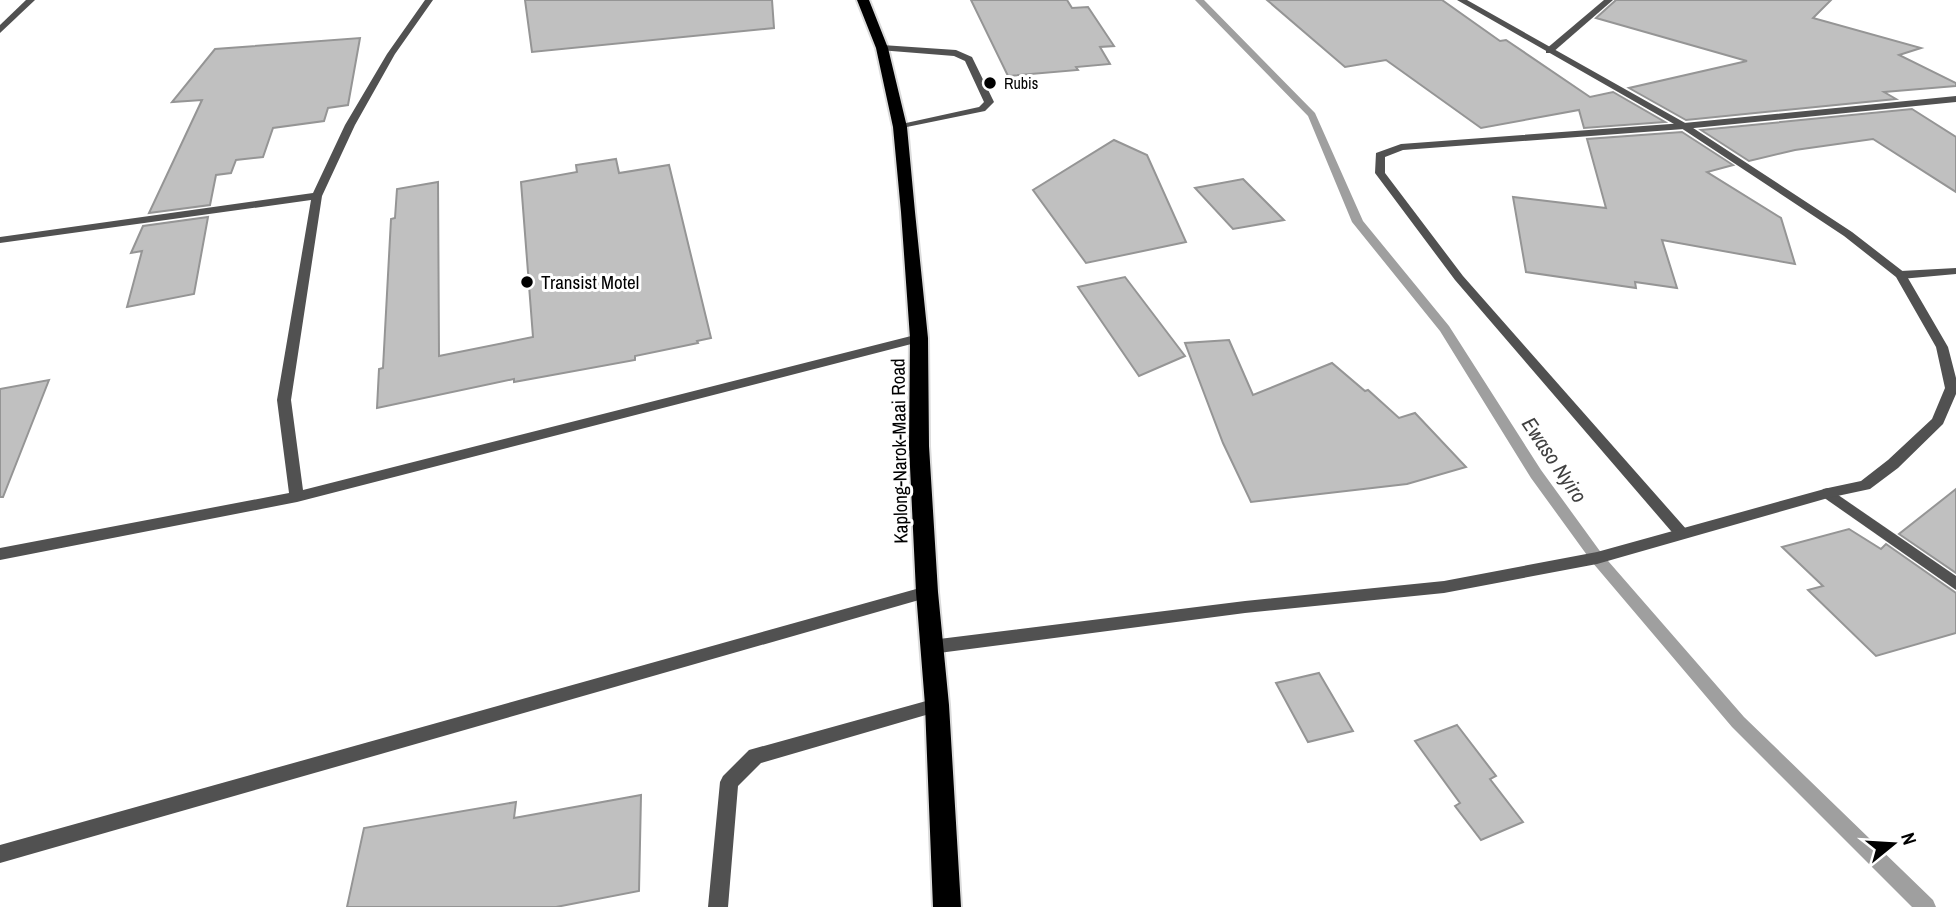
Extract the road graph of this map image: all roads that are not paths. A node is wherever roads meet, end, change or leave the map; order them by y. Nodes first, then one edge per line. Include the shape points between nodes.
1 (31, 0) edge
2 (429, 0) edge
3 (863, 0) edge
4 (1461, 0) edge
5 (1609, 0) edge
6 (0, 30) edge
7 (882, 48) junction
8 (1549, 51) junction
9 (1956, 99) edge
10 (1684, 126) junction
11 (900, 127) junction
12 (317, 196) junction
13 (0, 240) edge
14 (1956, 271) edge
15 (1901, 275) junction
16 (919, 338) junction
17 (1828, 493) junction
18 (297, 497) junction
19 (1682, 534) junction
20 (0, 554) edge
21 (1956, 584) edge
22 (927, 592) junction
23 (932, 647) junction
24 (937, 705) junction
25 (0, 854) edge
26 (718, 907) edge
27 (947, 907) edge

1 - 6 street
2 - 12 street via 350,125
3 - 7 highway, Kaplong-Narok-Maai Road
4 - 8 street
5 - 8 street
7 - 11 highway, Kaplong-Narok-Maai Road
7 - 11 street via 956,53 969,59 989,102 982,108
8 - 10 street
9 - 10 street
10 - 15 street via 1848,234
10 - 19 street via 1401,147 1380,155 1380,173 1459,278
11 - 16 highway, Kaplong-Narok-Maai Road
12 - 13 street
12 - 18 street via 284,400
14 - 15 street
15 - 17 street via 1942,347 1952,388 1938,421 1893,464 1865,485
16 - 18 street
16 - 22 highway, Kaplong-Narok-Maai Road
17 - 19 street
17 - 21 street
18 - 20 street
19 - 23 street via 1597,558 1444,587
22 - 23 highway, Kaplong-Narok-Maai Road
22 - 25 street
23 - 24 highway, Kaplong-Narok-Maai Road
24 - 26 street via 755,756 729,782
24 - 27 highway, Kaplong-Narok-Maai Road

